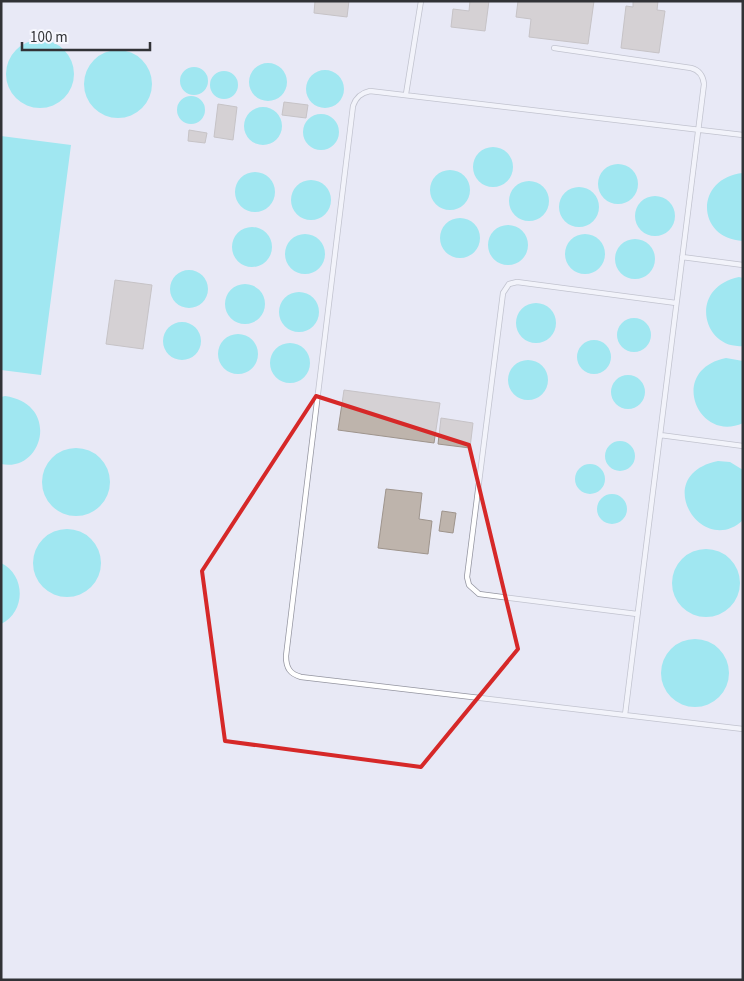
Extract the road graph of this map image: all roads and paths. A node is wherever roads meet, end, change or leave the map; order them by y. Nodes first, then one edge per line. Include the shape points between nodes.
1 (421, 1) edge
2 (554, 48) dead end
3 (406, 94) junction
4 (698, 130) junction
5 (743, 135) edge
6 (682, 257) junction
7 (743, 265) edge
8 (676, 303) junction
9 (660, 435) junction
10 (743, 446) edge
11 (637, 614) junction
12 (625, 715) junction
13 (743, 729) edge

1 - 3 lane
2 - 4 lane via 695,69 702,75 704,84
3 - 4 lane
3 - 12 lane via 365,92 354,106 286,664 294,675 301,677
4 - 5 lane
4 - 6 lane
6 - 7 lane
6 - 8 lane
8 - 9 lane
8 - 11 lane via 517,282 506,286 467,577 469,585 479,594
9 - 10 lane
9 - 11 lane
11 - 12 lane
12 - 13 lane

